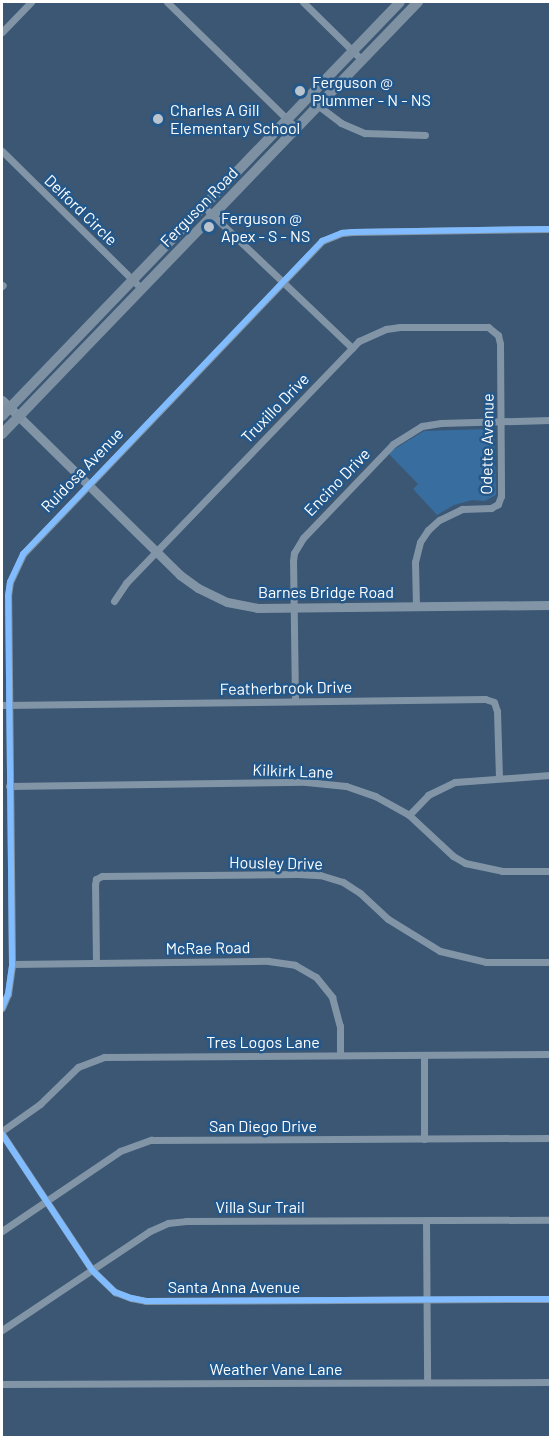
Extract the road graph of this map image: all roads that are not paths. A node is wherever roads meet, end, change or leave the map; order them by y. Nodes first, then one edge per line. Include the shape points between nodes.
1 (31, 2) edge
2 (167, 2) edge
3 (303, 2) edge
4 (400, 2) edge
5 (418, 2) edge
6 (2, 32) edge
7 (353, 51) junction
8 (362, 60) junction
9 (308, 97) junction
10 (318, 106) junction
11 (288, 119) junction
12 (296, 128) junction
13 (425, 135) dead end
14 (2, 151) edge
15 (203, 206) junction
16 (213, 214) junction
17 (550, 229) edge
18 (133, 279) junction
19 (283, 281) junction
20 (141, 288) junction
21 (498, 335) joint
22 (351, 348) junction
23 (4, 408) edge
24 (19, 417) junction
25 (550, 420) edge
26 (503, 422) junction
27 (2, 434) edge
28 (86, 485) junction
29 (156, 552) junction
30 (114, 601) dead end
31 (550, 605) edge
32 (416, 607) junction
33 (294, 608) junction
34 (4, 613) edge
35 (295, 701) junction
36 (5, 705) edge
37 (550, 775) edge
38 (498, 778) junction
39 (9, 786) junction
40 (409, 815) junction
41 (550, 871) edge
42 (2, 877) edge
43 (10, 877) junction
44 (550, 962) edge
45 (96, 963) junction
46 (12, 964) junction
47 (2, 1008) edge
48 (550, 1054) edge
49 (340, 1055) junction
50 (424, 1055) junction
51 (2, 1132) edge
52 (550, 1138) edge
53 (424, 1139) junction
54 (48, 1200) junction
55 (426, 1220) junction
56 (550, 1220) edge
57 (2, 1231) edge
58 (92, 1270) junction
59 (550, 1299) edge
60 (427, 1300) junction
61 (2, 1330) edge
62 (427, 1382) junction
63 (550, 1382) edge
64 (2, 1383) edge

1 - 6 street
2 - 11 street
3 - 7 street
4 - 7 main road, Ferguson Road
5 - 8 main road, Ferguson Road
7 - 8 street
7 - 9 main road, Ferguson Road
8 - 10 main road, Ferguson Road
9 - 10 street
9 - 11 main road, Ferguson Road
10 - 12 main road, Ferguson Road
10 - 13 street via 341,123 365,133
11 - 12 street
11 - 15 main road, Ferguson Road
12 - 16 main road, Ferguson Road
14 - 18 street, Delford Circle
15 - 16 street
15 - 18 main road, Ferguson Road
16 - 19 street
16 - 20 main road, Ferguson Road
17 - 19 street, Ruidosa Avenue via 342,233 322,241
18 - 20 street, Delford Circle
18 - 23 main road, Ferguson Road
19 - 22 street
19 - 28 street, Ruidosa Avenue
20 - 24 main road, Ferguson Road
21 - 22 street, Truxillo Drive via 488,327 400,327 370,334
21 - 26 street, Odette Avenue
22 - 29 street, Truxillo Drive
23 - 24 street, Barnes Bridge Road
24 - 27 main road, Ferguson Road
24 - 28 street, Barnes Bridge Road
25 - 26 street, Encino Drive
26 - 32 street, Odette Avenue via 498,504 462,509 428,530 415,562
26 - 33 street, Encino Drive via 422,426 393,444 298,543 293,561
28 - 29 street, Barnes Bridge Road
28 - 34 street, Ruidosa Avenue via 22,554 10,582
29 - 30 street, Truxillo Drive
29 - 33 street, Barnes Bridge Road via 180,575 212,596 242,607
31 - 32 street, Barnes Bridge Road
32 - 33 street, Barnes Bridge Road
33 - 35 street, Encino Drive
34 - 36 street, Ruidosa Avenue
35 - 36 street, Featherbrook Drive
35 - 38 street, Featherbrook Drive via 494,702
36 - 39 street, Ruidosa Avenue
37 - 38 street
38 - 40 street via 441,787
39 - 40 street, Kilkirk Lane via 325,783 361,791
39 - 43 street, Ruidosa Avenue
40 - 41 street, Kilkirk Lane via 465,863 502,871
42 - 43 street
43 - 46 street, Ruidosa Avenue
44 - 45 street, Housley Drive via 486,962 440,951 388,920 352,886 334,878 298,874 102,876 95,885
45 - 46 street, McRae Road
45 - 49 street, McRae Road via 268,961 295,965 316,977 332,998 340,1026
46 - 47 street, Ruidosa Avenue
48 - 50 street, Tres Logos Lane
49 - 50 street, Tres Logos Lane
49 - 51 street, Tres Logos Lane via 105,1057 78,1067 40,1104
50 - 53 street
51 - 54 street, Santa Anna Avenue
52 - 53 street, San Diego Drive
53 - 54 street, San Diego Drive via 151,1140 120,1151
54 - 57 street, San Diego Drive
54 - 58 street, Santa Anna Avenue
55 - 56 street, Villa Sur Trail
55 - 58 street, Villa Sur Trail via 168,1223
55 - 60 street
58 - 60 street, Santa Anna Avenue via 115,1292 146,1301
58 - 61 street, Villa Sur Trail
59 - 60 street, Santa Anna Avenue
60 - 62 street
62 - 63 street, Weather Vane Lane
62 - 64 street, Weather Vane Lane

